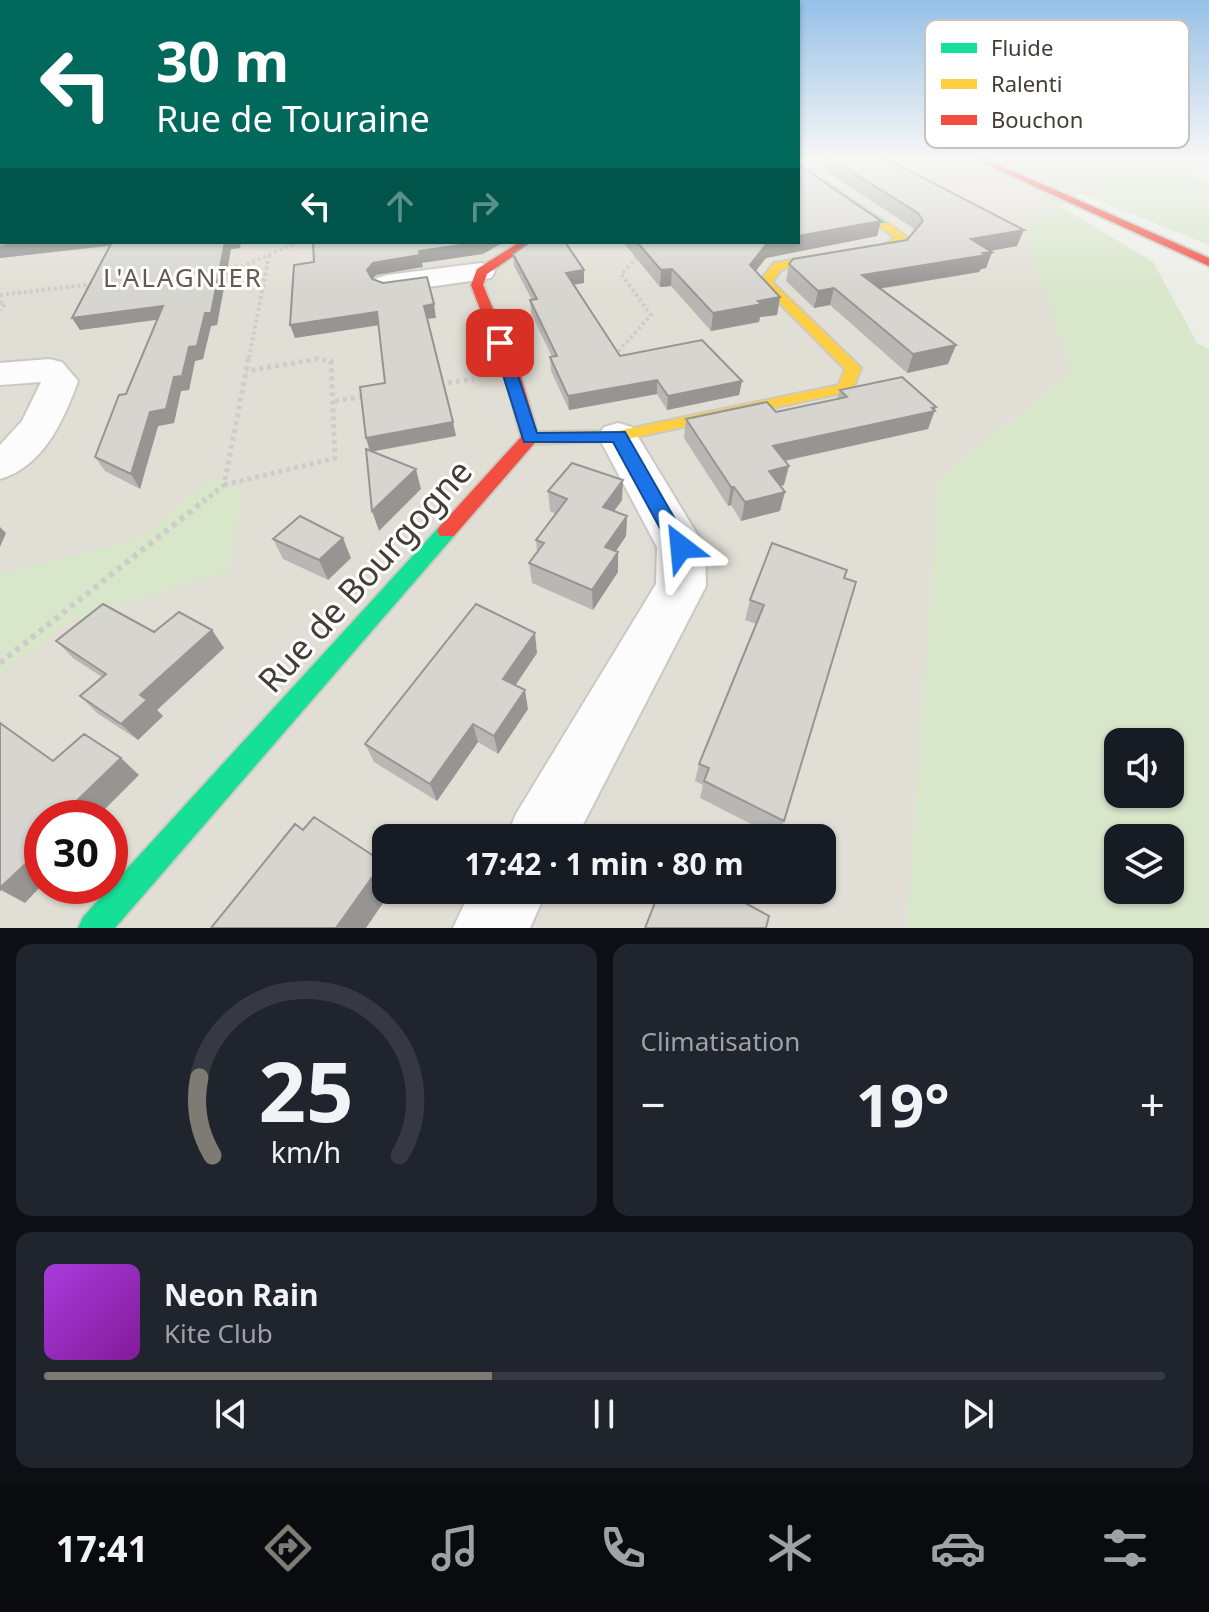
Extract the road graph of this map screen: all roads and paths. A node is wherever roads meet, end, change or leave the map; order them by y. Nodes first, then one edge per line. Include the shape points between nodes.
1 (850, 201) edge
2 (1073, 201) edge
3 (294, 244) edge
4 (525, 244) edge
5 (642, 253) edge
6 (269, 256) junction
7 (1209, 262) edge
8 (213, 270) edge
9 (481, 272) junction
10 (106, 282) edge
11 (387, 284) edge
12 (0, 295) edge
13 (0, 302) edge
14 (0, 310) edge
15 (602, 355) edge
16 (246, 371) junction
17 (512, 373) junction
18 (0, 374) edge
19 (438, 385) edge
20 (379, 394) edge
21 (335, 401) junction
22 (618, 436) junction
23 (530, 438) junction
24 (0, 465) edge
25 (224, 485) junction
26 (0, 663) edge
27 (548, 824) edge
28 (503, 904) edge
29 (94, 928) edge
30 (490, 928) edge

1 - 22 street via 901,237 891,247 778,266 765,282 853,368 846,388
2 - 7 street
3 - 6 path
4 - 9 street
5 - 15 path via 621,274 651,315 617,353
6 - 8 path
6 - 16 path
9 - 11 street
9 - 17 street via 477,285
10 - 12 path
13 - 14 path via 5,304
16 - 21 path via 331,361
16 - 25 path
17 - 19 path
17 - 23 street
18 - 24 street via 49,370 60,381 47,415 14,457
20 - 21 path
21 - 25 path via 335,458
22 - 23 street
22 - 27 street via 681,547 681,586
23 - 29 street, Rue de Bourgogne
25 - 26 path
28 - 30 street

